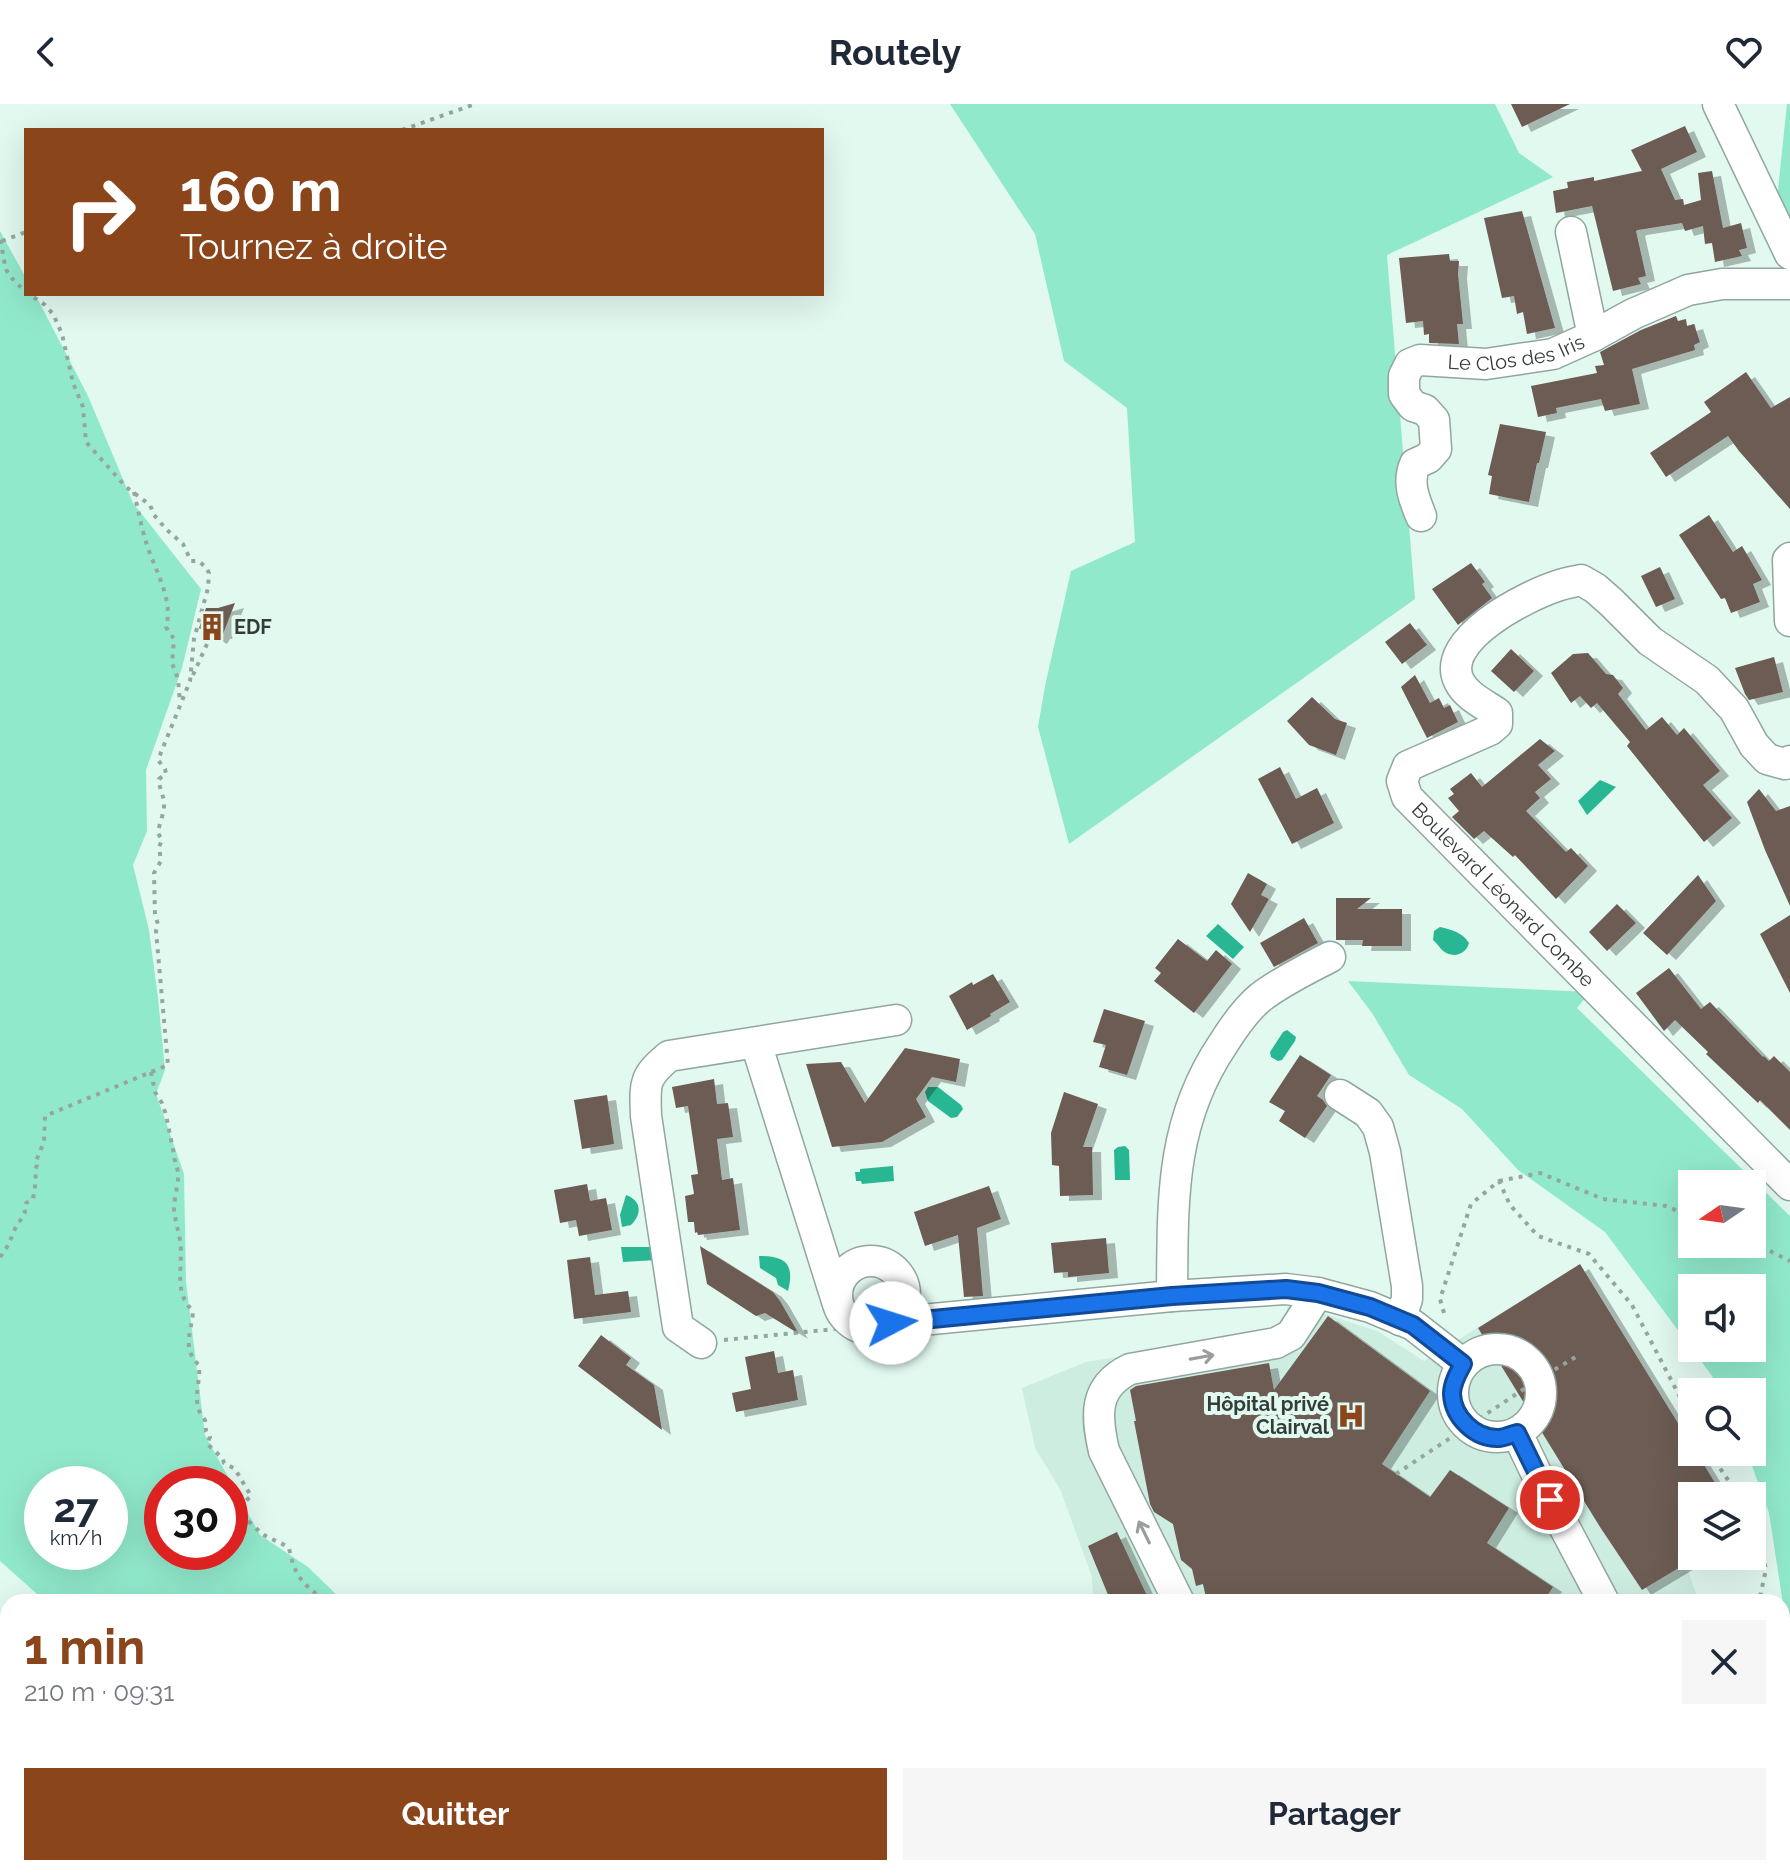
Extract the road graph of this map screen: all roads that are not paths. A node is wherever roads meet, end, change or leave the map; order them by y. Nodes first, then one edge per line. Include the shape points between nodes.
1 (1718, 104) edge
2 (1571, 232) dead end
3 (1790, 254) edge
4 (1790, 284) edge
5 (1593, 336) junction
6 (1421, 516) dead end
7 (1790, 558) edge
8 (1790, 621) edge
9 (1790, 761) edge
10 (1330, 957) dead end
11 (896, 1020) dead end
12 (756, 1043) junction
13 (1340, 1095) dead end
14 (1790, 1185) edge
15 (1318, 1293) junction
16 (1172, 1296) junction
17 (837, 1301) junction
18 (891, 1323) junction
19 (1424, 1328) junction
20 (701, 1343) road end
21 (1463, 1364) junction
22 (1528, 1429) junction
23 (1571, 1541) junction
24 (1175, 1594) edge
25 (1586, 1594) edge
26 (1600, 1594) edge

1 - 3 street
2 - 5 street
4 - 5 street, Le Clos des Iris via 1688,290
5 - 6 street, Le Clos des Iris via 1553,354 1486,364 1410,364 1404,394 1434,420 1436,449 1415,464 1411,474
7 - 8 street
9 - 14 street, Boulevard Léonard Combe via 1767,759 1707,680 1650,641 1581,580 1532,596 1472,636 1460,650 1455,668 1467,693 1497,713 1497,724 1408,766 1402,781 1407,797
10 - 16 street via 1259,998 1208,1066 1177,1159
11 - 12 street
12 - 17 street
12 - 20 street via 669,1056 651,1071 646,1087 678,1327
13 - 19 street via 1368,1113 1378,1127 1407,1299
15 - 16 street via 1286,1289
15 - 19 street
24 -> 15 street via 1104,1451 1099,1406 1106,1385 1130,1369 1276,1343 1291,1335
16 - 18 street
17 - 18 street via 857,1327
17 - 18 street via 848,1271 868,1261 888,1266 897,1273 905,1294
19 - 21 street
21 - 22 street via 1452,1394 1468,1427 1499,1438
21 - 22 street via 1483,1352 1508,1349 1532,1366 1542,1377 1541,1400
22 - 23 street
23 - 25 street
23 - 26 street

